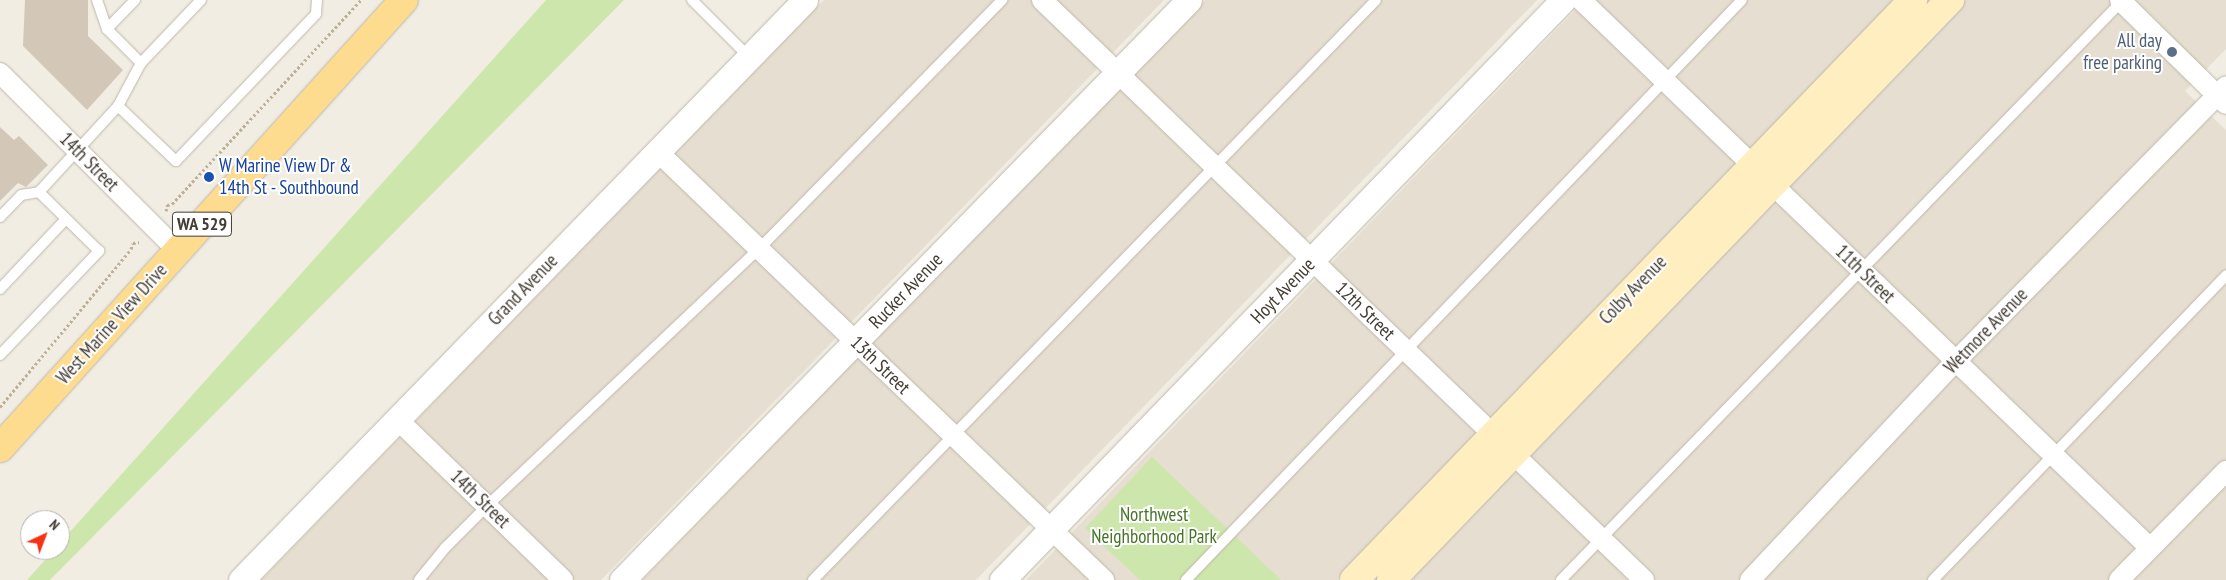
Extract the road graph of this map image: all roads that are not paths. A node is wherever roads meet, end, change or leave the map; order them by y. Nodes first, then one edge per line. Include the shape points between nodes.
1 (97, 0) edge
2 (135, 0) edge
3 (201, 0) edge
4 (317, 0) edge
5 (404, 0) edge
6 (692, 0) edge
7 (805, 0) edge
8 (1002, 0) edge
9 (1042, 0) edge
10 (1189, 0) edge
11 (1376, 0) edge
12 (1563, 0) edge
13 (1581, 0) edge
14 (1742, 0) edge
15 (1913, 0) edge
16 (1950, 0) edge
17 (2121, 0) edge
18 (107, 29) junction
19 (749, 57) junction
20 (141, 63) junction
21 (0, 73) edge
22 (1118, 74) junction
23 (1664, 80) junction
24 (2223, 95) edge
25 (118, 106) junction
26 (77, 150) junction
27 (657, 151) junction
28 (1214, 166) junction
29 (1763, 175) junction
30 (39, 192) junction
31 (0, 217) edge
32 (66, 219) junction
33 (760, 248) junction
34 (178, 251) junction
35 (1312, 261) junction
36 (1862, 271) junction
37 (2226, 275) edge
38 (0, 289) edge
39 (856, 342) junction
40 (1407, 352) junction
41 (0, 355) edge
42 (1956, 361) junction
43 (397, 419) junction
44 (953, 435) junction
45 (1503, 444) junction
46 (0, 448) edge
47 (2053, 455) junction
48 (2226, 471) edge
49 (487, 506) junction
50 (1051, 530) junction
51 (1601, 538) junction
52 (2150, 548) junction
53 (241, 580) edge
54 (419, 580) edge
55 (563, 580) edge
56 (622, 580) edge
57 (812, 580) edge
58 (1002, 580) edge
59 (1104, 580) edge
60 (1186, 580) edge
61 (1354, 580) edge
62 (1391, 580) edge
63 (1561, 580) edge
64 (1644, 580) edge
65 (1750, 580) edge
66 (1933, 580) edge
67 (2120, 580) edge

1 - 18 lane
2 - 18 lane
3 - 20 lane
4 - 25 lane via 316,14 176,161
5 - 34 main road, West Marine View Drive / WA 529
6 - 19 lane
7 - 19 street, Grand Avenue
8 - 33 lane
9 - 22 street, 12th Street
10 - 22 street, Rucker Avenue
11 - 28 lane
12 - 35 street, Hoyt Avenue
13 - 23 street, 11th Street
14 - 23 lane
15 - 29 main road, Colby Avenue
16 - 29 main road, Colby Avenue
17 - 24 street
17 - 36 lane
18 - 20 lane
19 - 27 street, Grand Avenue
20 - 25 lane
21 - 26 street, 14th Street
22 - 28 street, 12th Street
22 - 39 street, Rucker Avenue
23 - 29 street, 11th Street
23 - 40 lane
24 - 42 street, Wetmore Avenue
25 - 26 lane
26 - 30 lane
26 - 34 street, 14th Street
27 - 33 street, 13th Street
27 - 43 street, Grand Avenue
28 - 35 street, 12th Street
28 - 44 lane
29 - 36 street, 11th Street
29 - 45 main road, Colby Avenue
30 - 31 lane via 21,195
30 - 32 lane
32 - 38 lane
32 - 41 lane via 99,251
33 - 39 street, 13th Street
33 - 49 lane
34 - 46 main road, West Marine View Drive / WA 529
35 - 40 street, 12th Street
35 - 50 street, Hoyt Avenue
36 - 42 street, 11th Street
36 - 51 lane
37 - 47 lane
39 - 44 street, 13th Street
39 - 56 street, Rucker Avenue
40 - 45 street, 12th Street
40 - 60 lane
42 - 47 street, 11th Street
42 - 65 street, Wetmore Avenue
43 - 49 street, 14th Street
43 - 53 street, Grand Avenue
44 - 50 street, 13th Street
44 - 57 lane
45 - 51 street, 12th Street
45 - 61 main road, Colby Avenue
45 - 62 main road, Colby Avenue
47 - 52 street, 11th Street
47 - 66 lane
48 - 52 street
49 - 54 lane via 445,548
49 - 55 street, 14th Street
50 - 58 street, Hoyt Avenue
50 - 59 street, 13th Street
51 - 63 lane
51 - 64 street, 12th Street
52 - 67 street

